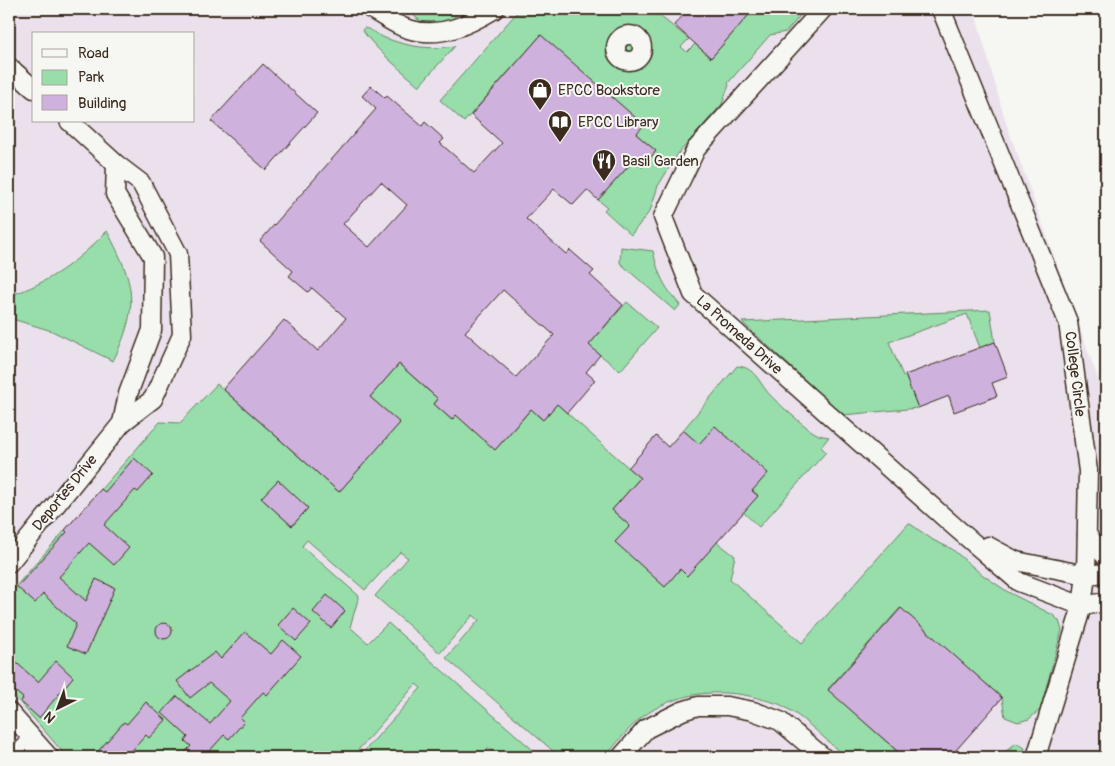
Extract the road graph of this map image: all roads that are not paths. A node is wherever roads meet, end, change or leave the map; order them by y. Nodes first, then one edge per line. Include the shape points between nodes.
1 (371, 9) edge
2 (495, 9) edge
3 (823, 9) edge
4 (941, 9) edge
5 (9, 67) edge
6 (32, 87) edge
7 (70, 122) edge
8 (116, 164) junction
9 (122, 424) junction
10 (955, 527) junction
11 (1087, 535) junction
12 (1106, 557) edge
13 (9, 564) edge
14 (1106, 573) edge
15 (1086, 575) junction
16 (1106, 602) edge
17 (1082, 606) junction
18 (9, 712) edge
19 (32, 740) junction
20 (16, 757) edge
21 (49, 757) edge
22 (621, 757) edge
23 (823, 757) edge
24 (1036, 757) edge

1 - 2 street via 407,29 430,33 470,24
3 - 10 street, La Promeda Drive via 696,150 663,217 693,294
4 - 11 street, College Circle via 1068,322 1089,478
5 - 6 street
7 - 8 street, Deportes Drive
8 - 9 street, Deportes Drive via 115,194 153,257 152,330 128,394
8 - 9 street, Deportes Drive via 141,183 178,254 182,335 153,399
9 - 13 street, Deportes Drive
10 - 15 street via 1016,561
10 - 17 street via 1019,582
11 - 12 street
11 - 15 street, College Circle
14 - 15 street
15 - 17 street, College Circle
16 - 17 street
17 - 24 street, College Circle
18 - 19 street
19 - 20 street
19 - 21 street
22 - 23 street via 646,729 682,711 698,706 727,706 780,721

